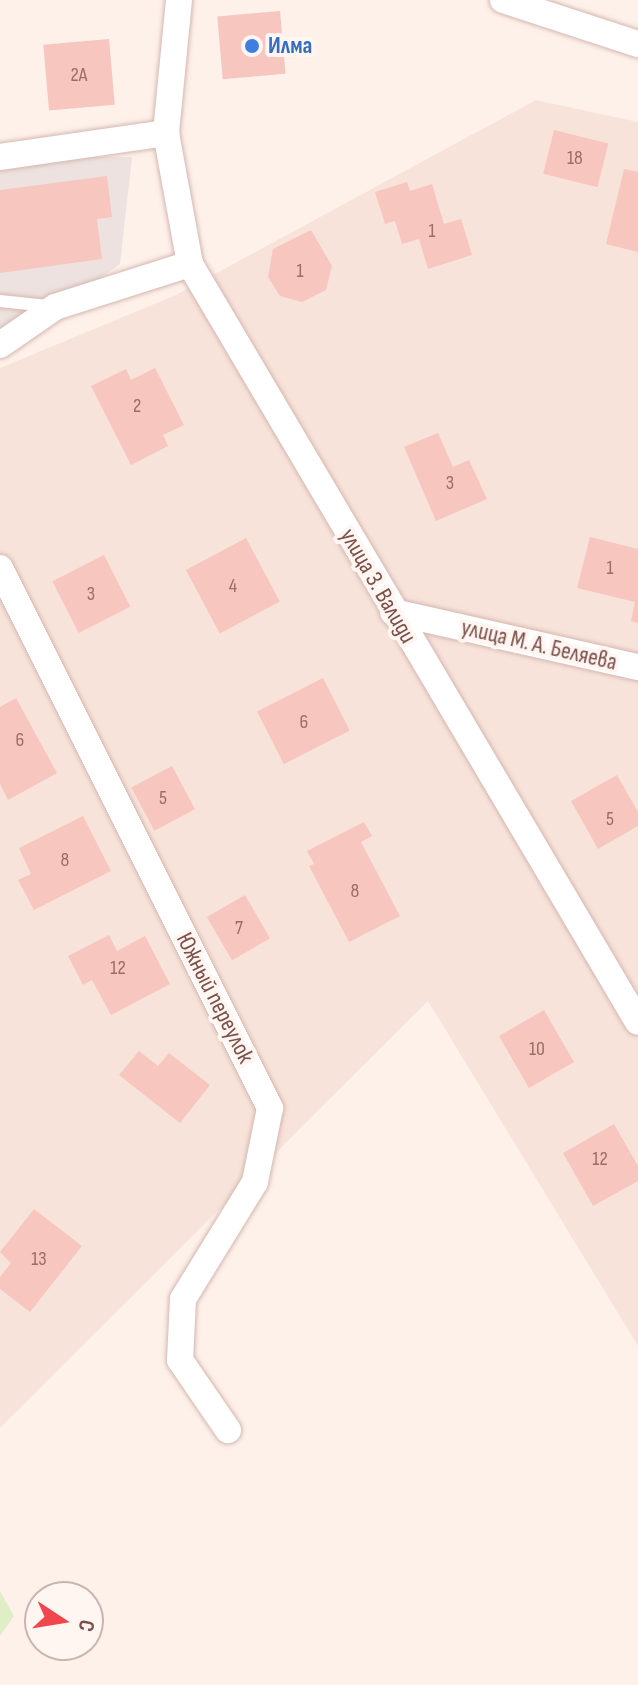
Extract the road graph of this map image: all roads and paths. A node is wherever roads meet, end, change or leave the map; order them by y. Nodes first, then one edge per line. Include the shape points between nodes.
1 (179, 0) edge
2 (503, 0) edge
3 (638, 44) edge
4 (166, 133) junction
5 (0, 157) edge
6 (190, 264) junction
7 (0, 301) edge
8 (55, 307) junction
9 (0, 345) edge
10 (0, 568) edge
11 (393, 612) junction
12 (638, 667) edge
13 (638, 1022) edge
14 (228, 1430) dead end

1 - 4 street, улица З. Валиди
2 - 3 street
4 - 5 street
4 - 6 street, улица З. Валиди
6 - 8 street
6 - 11 street, улица З. Валиди
7 - 8 lane
8 - 9 street
10 - 14 street, Южный переулок via 270,1108 255,1182 183,1299 180,1360
11 - 12 street, улица М. А. Беляева
11 - 13 street, улица З. Валиди

